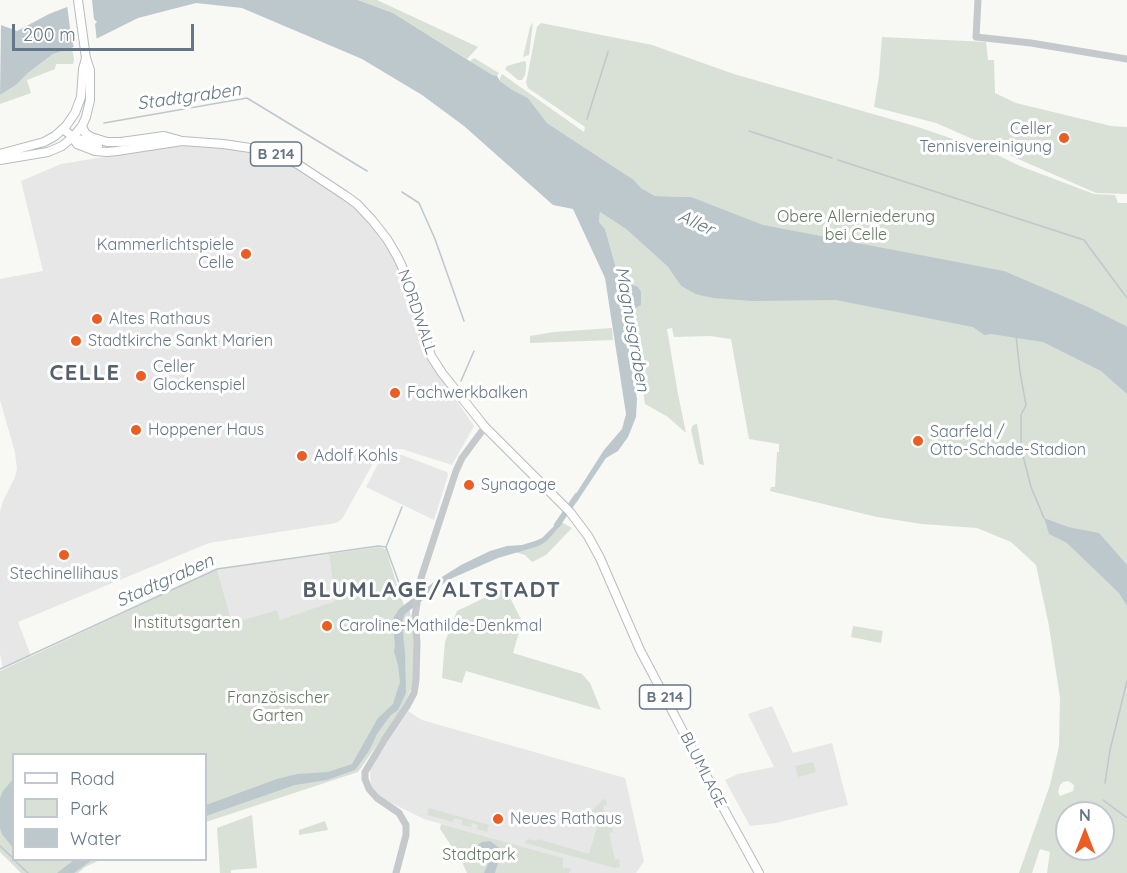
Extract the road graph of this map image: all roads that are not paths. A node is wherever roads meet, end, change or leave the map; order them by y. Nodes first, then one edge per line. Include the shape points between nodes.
1 (78, 0) edge
2 (978, 0) edge
3 (86, 55) junction
4 (1127, 59) edge
5 (82, 126) junction
6 (63, 129) junction
7 (73, 137) junction
8 (182, 141) junction
9 (0, 154) edge
10 (0, 160) edge
11 (485, 427) junction
12 (396, 873) edge
13 (759, 873) edge

1 - 3 main road
2 - 4 street via 976,36
3 - 5 main road via 90,100
3 - 6 main road via 81,97
5 - 7 main road
5 - 8 main road, NORDWALL / B 214 via 91,137 107,142 164,136
6 - 7 main road, B 214
6 - 9 main road via 35,146
7 - 8 main road, NORDWALL / B 214 via 100,146 126,148
7 - 10 main road via 48,152
8 - 11 main road, NORDWALL / B 214 via 277,154 357,204 397,256 431,356
11 - 12 street via 456,471 421,578 414,624 414,693 365,772 369,789 399,813 406,825
11 - 13 main road, BLUMLAGE / B 214 via 568,510 588,536 640,650

